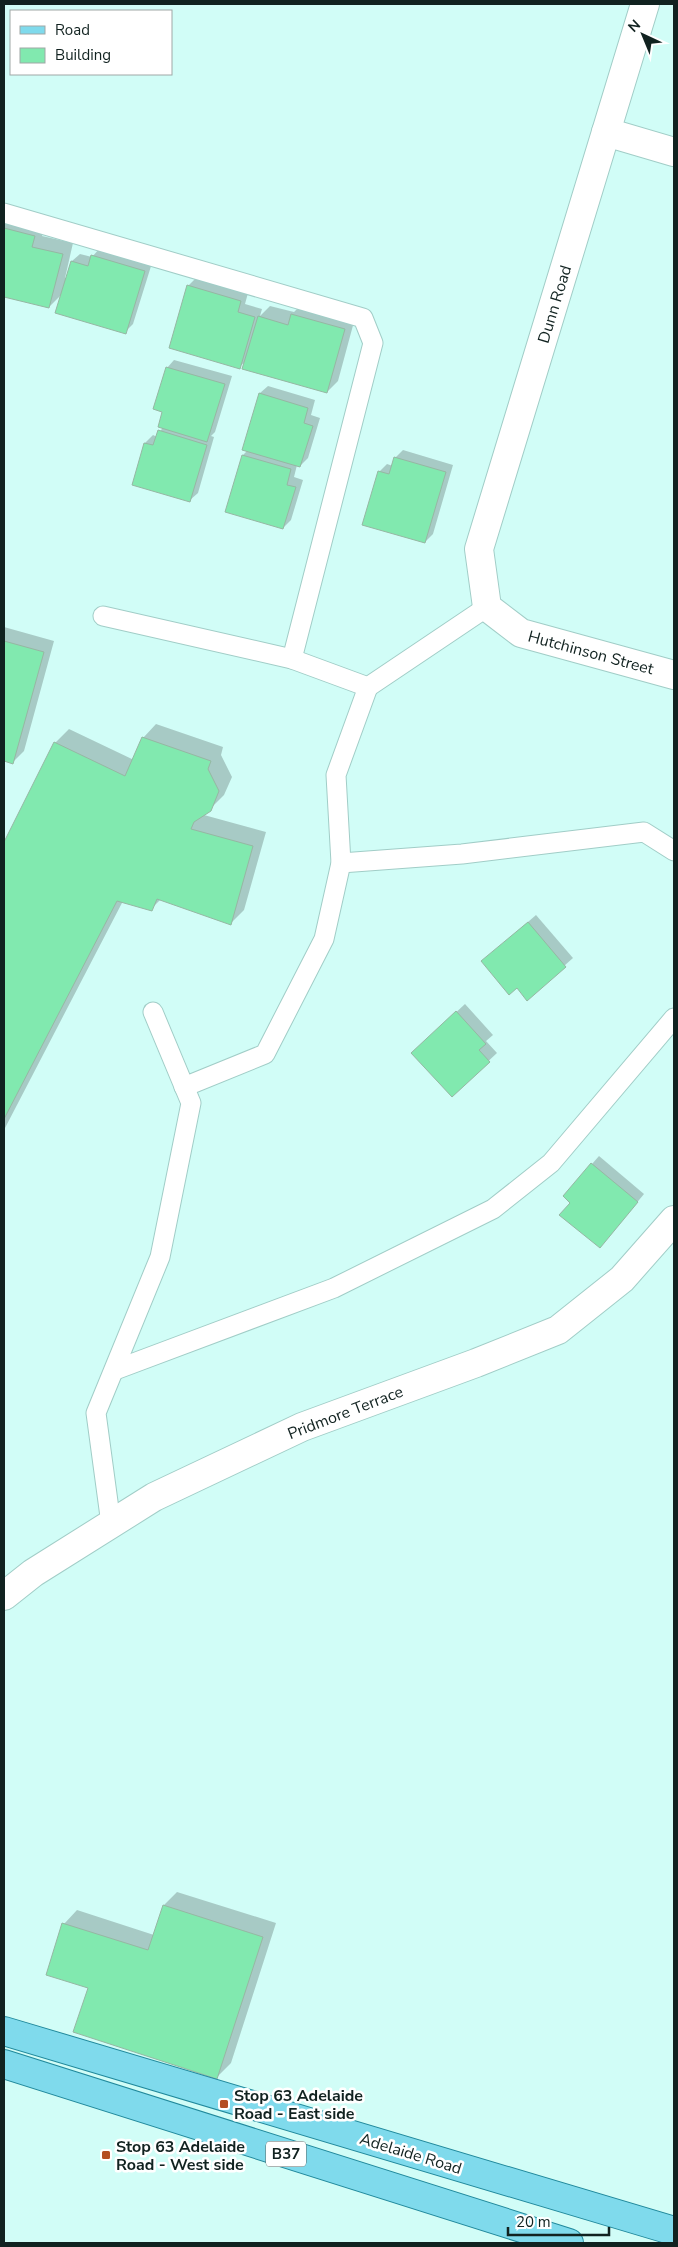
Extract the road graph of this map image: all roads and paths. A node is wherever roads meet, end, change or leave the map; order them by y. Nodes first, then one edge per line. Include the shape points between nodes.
1 (645, 4) edge
2 (606, 132) junction
3 (674, 152) edge
4 (4, 213) edge
5 (487, 607) junction
6 (103, 616) dead end
7 (292, 659) junction
8 (674, 675) edge
9 (368, 687) junction
10 (674, 850) edge
11 (341, 863) junction
12 (153, 1012) dead end
13 (674, 1018) edge
14 (184, 1087) junction
15 (674, 1220) edge
16 (115, 1370) junction
17 (111, 1524) junction
18 (4, 1596) edge
19 (4, 2031) edge
20 (4, 2064) edge
21 (674, 2231) edge
22 (569, 2243) edge

1 - 2 street, Dunn Road
2 - 3 street
2 - 5 street, Dunn Road via 479,549
4 - 7 lane via 363,318 373,343
5 - 8 street, Hutchinson Street via 521,633
5 - 9 lane
6 - 7 lane
7 - 9 lane
9 - 11 lane via 336,775
10 - 11 lane via 644,832 462,854
11 - 14 lane via 324,939 265,1054
12 - 14 lane
13 - 16 lane via 551,1162 493,1209 334,1288
14 - 16 lane via 191,1103 160,1257
15 - 17 street, Pridmore Terrace via 622,1279 558,1330 302,1427 154,1497
16 - 17 lane via 96,1413
17 - 18 street, Pridmore Terrace via 33,1572
19 - 21 main road, Adelaide Road / B37
20 - 22 main road, B37

